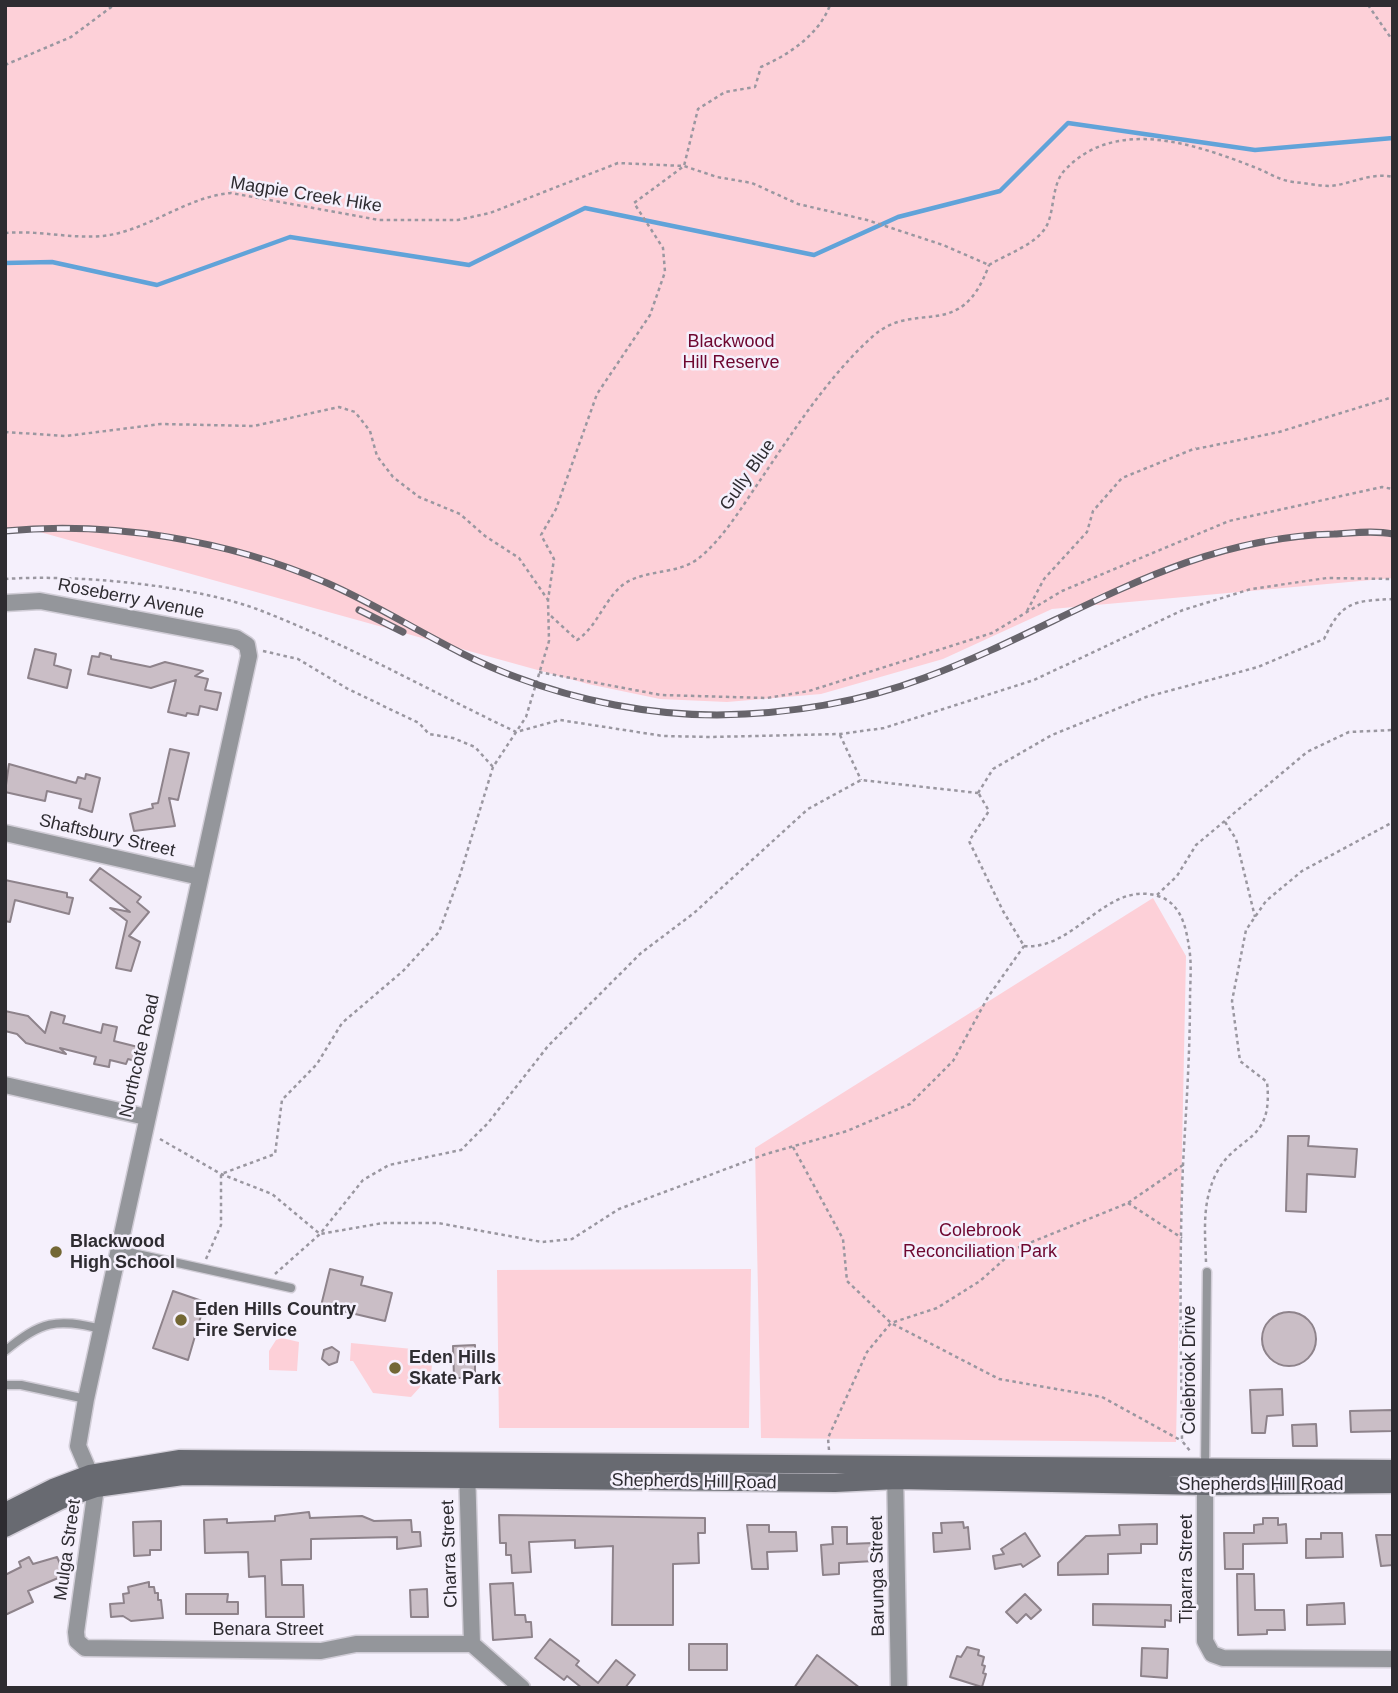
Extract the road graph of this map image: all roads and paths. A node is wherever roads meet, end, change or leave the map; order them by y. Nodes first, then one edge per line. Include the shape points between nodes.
1 (114, 5) edge
2 (830, 5) edge
3 (1368, 5) edge
4 (1393, 41) edge
5 (5, 65) edge
6 (684, 166) junction
7 (1393, 177) edge
8 (5, 233) edge
9 (989, 265) junction
10 (1393, 397) edge
11 (5, 432) edge
12 (1196, 449) junction
13 (1166, 459) dead end
14 (1393, 489) edge
15 (5, 579) edge
16 (1393, 579) edge
17 (1393, 599) edge
18 (548, 600) junction
19 (5, 603) edge
20 (1027, 611) junction
21 (551, 616) junction
22 (247, 645) junction
23 (539, 672) junction
24 (1393, 730) edge
25 (516, 732) junction
26 (840, 734) junction
27 (493, 767) junction
28 (861, 780) junction
29 (978, 793) junction
30 (1225, 822) junction
31 (1393, 822) edge
32 (5, 833) edge
33 (200, 877) junction
34 (1157, 895) junction
35 (1255, 917) junction
36 (1024, 946) junction
37 (5, 1085) edge
38 (146, 1117) junction
39 (143, 1134) junction
40 (793, 1147) junction
41 (1183, 1166) junction
42 (221, 1174) junction
43 (1128, 1203) junction
44 (320, 1234) junction
45 (1182, 1238) junction
46 (119, 1250) junction
47 (202, 1268) junction
48 (1207, 1272) joint
49 (267, 1282) junction
50 (291, 1288) dead end
51 (891, 1323) junction
52 (102, 1329) junction
53 (5, 1352) edge
54 (5, 1385) edge
55 (86, 1399) junction
56 (1182, 1441) junction
57 (831, 1465) junction
58 (1393, 1469) edge
59 (467, 1471) junction
60 (896, 1472) junction
61 (1206, 1478) junction
62 (93, 1481) junction
63 (1393, 1484) edge
64 (5, 1512) edge
65 (5, 1528) edge
66 (76, 1632) joint
67 (471, 1644) junction
68 (1393, 1660) edge
69 (522, 1688) edge
70 (899, 1688) edge

1 - 5 path via 71,37
2 - 6 path via 789,54 761,67 755,87 725,92 698,109
3 - 4 path
6 - 8 path, Magpie Creek Hike via 618,163 490,213 458,220 379,219 230,193 209,195 129,230 101,236
6 - 9 path, Magpie Creek Hike via 752,183 799,204 879,224
6 - 18 path via 634,203 663,248 665,272 650,315 597,394 556,509 541,535 554,559
7 - 9 path via 1382,174 1331,186 1280,180 1180,144 1126,137 1093,150 1063,172 1046,226 1031,242
9 - 21 path, Gully Blue via 967,306 894,324 867,342 805,415 739,512 698,558 677,569 626,582 578,640
10 - 12 path via 1279,432
11 - 18 path via 66,436 161,424 254,426 339,407 355,412 370,431 377,456 393,477 419,497 460,514 519,558
12 - 13 path
12 - 20 path via 1122,478 1093,511 1087,532 1044,579
14 - 20 path via 1382,487 1229,521 1062,591
15 - 25 path via 50,576 204,593 261,610
16 - 26 path via 1327,578 1251,589 1183,610 1034,680 884,727
17 - 29 path via 1360,600 1336,614 1324,639 1258,667 1146,697 1052,735 993,769
18 - 21 path
19 - 22 street, Roseberry Avenue via 40,601 236,638
20 - 23 path via 992,633 942,650 809,691 767,698 661,695
21 - 23 path via 550,641
22 - 27 path via 298,659 419,723 429,734 475,747
22 - 33 street, Northcote Road via 249,656
23 - 25 path via 526,717
24 - 30 path via 1349,732 1307,752
25 - 26 path via 560,720 663,736
25 - 27 path
26 - 28 path
27 - 42 path via 439,932 403,971 342,1023 317,1064 282,1100 275,1154
28 - 29 path
28 - 44 path via 808,809 694,913 641,953 548,1046 461,1150 389,1165 363,1180
29 - 36 path via 989,811 969,841
30 - 34 path via 1196,845 1177,876
30 - 35 path via 1236,839
31 - 35 path via 1302,871 1266,901
32 - 33 street, Shaftsbury Street
33 - 38 street, Northcote Road
34 - 36 path via 1130,895 1098,911 1065,937 1039,947
34 - 41 path via 1172,903 1184,921 1190,950
35 - 48 path via 1246,930 1232,1001 1240,1061 1267,1082 1270,1108 1258,1130 1216,1174 1204,1210
36 - 40 path via 988,997 953,1061 910,1104 847,1131
37 - 38 street
38 - 39 street, Northcote Road
39 - 42 path via 163,1139
39 - 46 street, Northcote Road
40 - 44 path via 619,1209 572,1239 542,1242 438,1223 383,1223
40 - 51 path via 843,1239 847,1280
41 - 43 path
41 - 45 path
42 - 44 path via 272,1194
42 - 47 path via 221,1225
43 - 45 path
43 - 51 path via 1017,1248 980,1282 937,1308
44 - 49 path
45 - 56 path
46 - 47 lane
46 - 52 street, Northcote Road
47 - 49 lane
48 - 61 lane, Colebrook Drive
49 - 50 lane
51 - 56 path via 999,1379 1101,1397
51 - 57 path via 867,1352 842,1403 828,1438
52 - 53 lane via 54,1321 28,1332
52 - 55 street, Northcote Road
54 - 55 lane
55 - 62 street, Northcote Road via 78,1446
56 - 61 path
57 - 59 main road, Shepherds Hill Road
57 - 60 main road, Shepherds Hill Road
58 - 61 main road, Shepherds Hill Road
59 - 60 main road, Shepherds Hill Road via 835,1483
59 - 62 main road, Shepherds Hill Road via 180,1460
59 - 67 street, Charra Street
60 - 61 main road, Shepherds Hill Road
60 - 70 street, Barunga Street
61 - 63 main road, Shepherds Hill Road
61 - 68 street, Tiparra Street via 1205,1641 1212,1654 1223,1658
62 - 64 main road, Shepherds Hill Road
62 - 65 main road, Shepherds Hill Road
62 - 66 street, Mulga Street
66 - 67 street, Benara Street via 77,1641 85,1648 321,1651 356,1644
67 - 69 street

